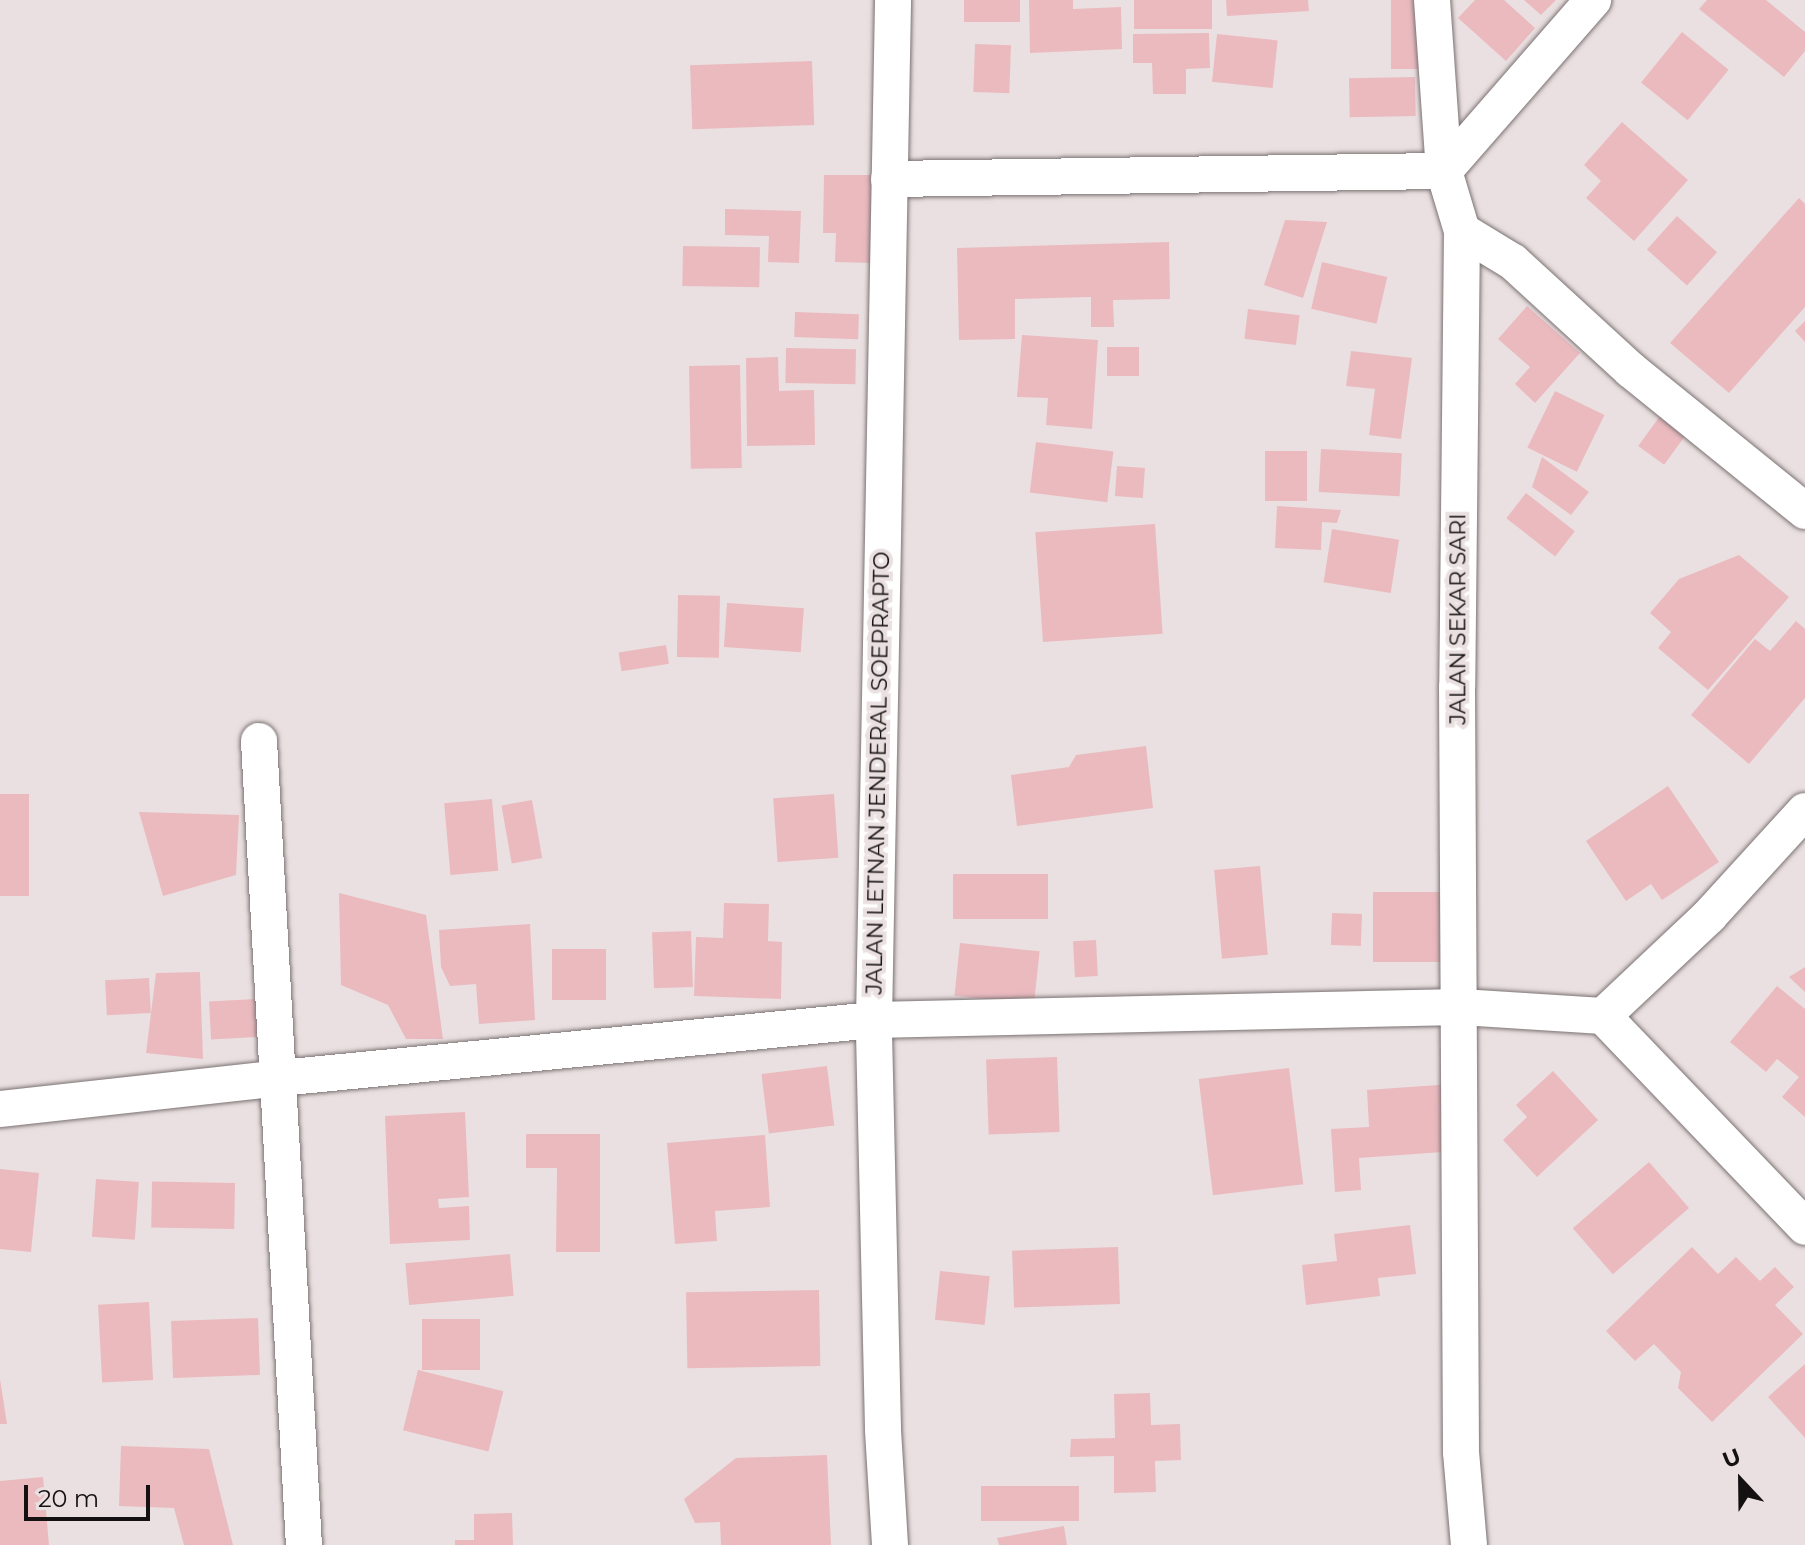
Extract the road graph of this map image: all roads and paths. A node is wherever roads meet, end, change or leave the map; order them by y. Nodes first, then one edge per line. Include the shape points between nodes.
1 (893, 0) edge
2 (1432, 0) edge
3 (1593, 0) edge
4 (1444, 171) junction
5 (889, 179) junction
6 (1462, 231) junction
7 (1805, 511) edge
8 (259, 741) dead end
9 (1805, 811) edge
10 (1461, 1007) junction
11 (1603, 1016) junction
12 (874, 1020) junction
13 (280, 1078) junction
14 (0, 1109) edge
15 (1805, 1227) edge
16 (304, 1545) edge
17 (890, 1545) edge
18 (1469, 1545) edge

1 - 5 street, JALAN LETNAN JENDERAL SOEPRAPTO
2 - 4 street, JALAN SEKAR SARI
3 - 4 street
4 - 5 street
4 - 6 street, JALAN SEKAR SARI
5 - 12 street, JALAN LETNAN JENDERAL SOEPRAPTO
6 - 7 street via 1513,262 1631,370
6 - 10 street, JALAN SEKAR SARI via 1457,687
8 - 13 street
9 - 11 street via 1709,916
10 - 11 street
10 - 12 street
10 - 18 street, JALAN SEKAR SARI via 1461,1452
11 - 15 street
12 - 13 street
12 - 17 street, JALAN LETNAN JENDERAL SOEPRAPTO
13 - 14 street
13 - 16 street

